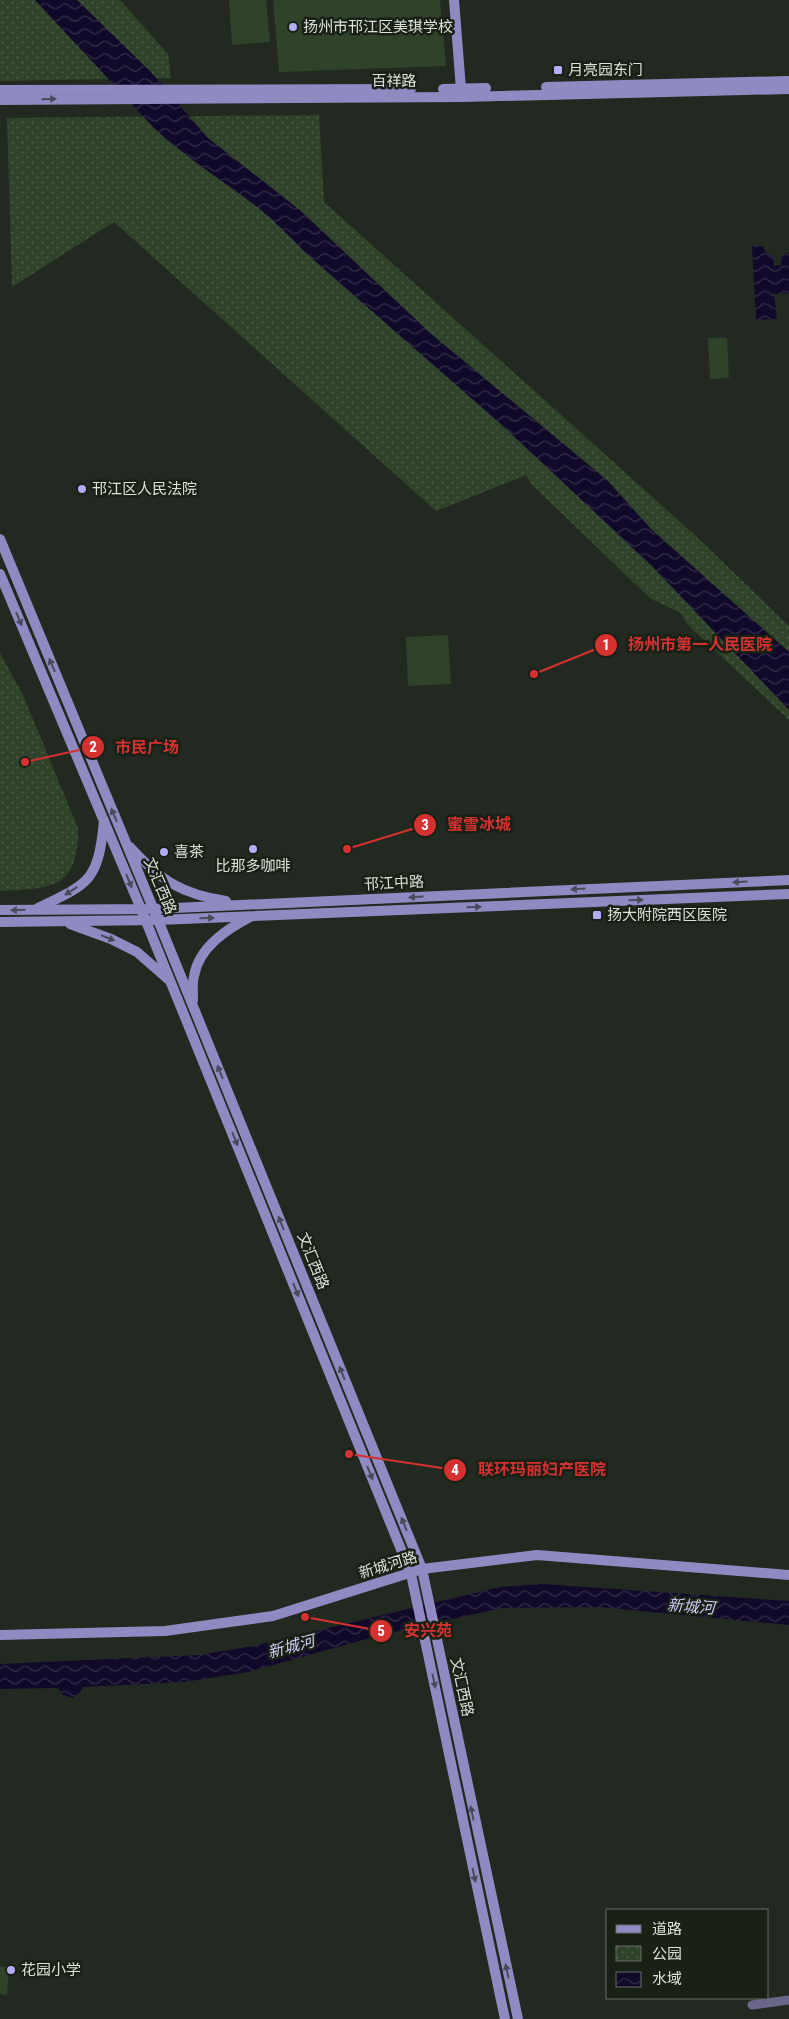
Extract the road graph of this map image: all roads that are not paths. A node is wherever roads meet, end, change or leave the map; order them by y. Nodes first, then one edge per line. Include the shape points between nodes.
1 (454, 0) edge
2 (789, 81) edge
3 (789, 89) edge
4 (0, 90) edge
5 (462, 93) junction
6 (117, 94) junction
7 (0, 100) edge
8 (0, 539) edge
9 (0, 574) edge
10 (104, 820) junction
11 (125, 842) junction
12 (789, 880) edge
13 (789, 894) edge
14 (249, 904) junction
15 (141, 909) junction
16 (153, 909) junction
17 (0, 910) edge
18 (35, 910) junction
19 (254, 916) junction
20 (146, 920) junction
21 (158, 920) junction
22 (62, 921) junction
23 (0, 922) edge
24 (170, 981) junction
25 (193, 1006) junction
26 (422, 1569) junction
27 (411, 1574) junction
28 (789, 1575) edge
29 (0, 1635) edge
30 (789, 2000) edge
31 (752, 2005) dead end
32 (505, 2019) edge
33 (518, 2019) edge

1 - 5 main road
2 - 5 main road, 百祥路
3 - 5 main road, 百祥路
4 - 6 main road, 百祥路
5 - 6 main road, 百祥路
7 -> 6 main road, 百祥路
11 -> 8 main road, 文汇西路
9 -> 10 main road, 文汇西路
10 -> 15 main road, 文汇西路
10 -> 18 main road via 100,855 92,876
11 - 14 main road via 151,870 174,887 200,897
11 - 16 main road, 文汇西路
12 -> 14 main road, 邗江中路
19 -> 13 main road, 邗江中路
14 - 16 main road, 邗江中路
15 - 16 main road, 邗江中路
15 - 18 main road, 邗江中路
15 - 20 main road, 文汇西路
16 - 21 main road, 文汇西路
18 -> 17 main road, 邗江中路
21 -> 19 main road, 邗江中路
19 - 25 main road via 226,930 206,951 194,975
20 - 21 main road, 邗江中路
20 - 22 main road, 邗江中路
20 - 24 main road, 文汇西路
21 - 25 main road, 文汇西路
22 - 23 main road, 邗江中路
22 -> 24 main road via 137,952
24 -> 27 main road, 文汇西路
26 -> 25 main road, 文汇西路
26 - 27 main road, 新城河路
26 - 28 main road, 新城河路 via 537,1555
33 -> 26 main road, 文汇西路
27 - 29 main road, 新城河路 via 273,1616 166,1631
27 -> 32 main road, 文汇西路
30 - 31 street

